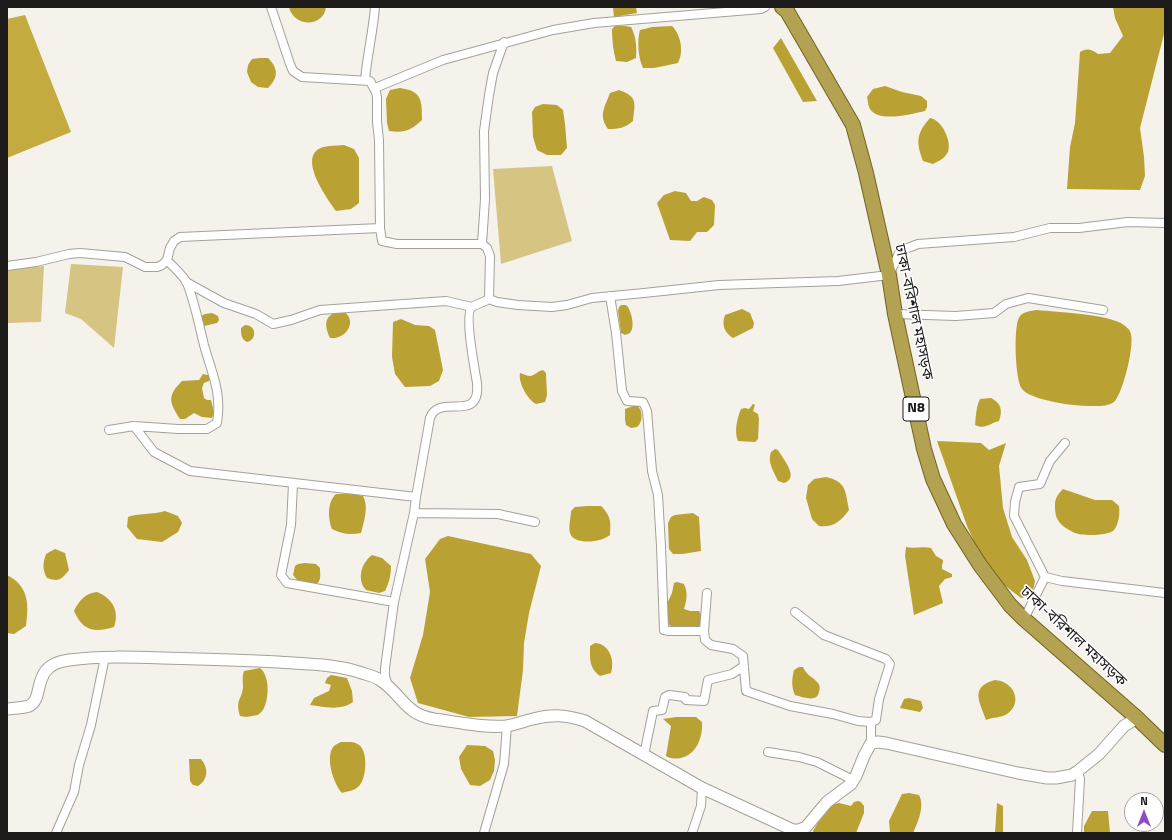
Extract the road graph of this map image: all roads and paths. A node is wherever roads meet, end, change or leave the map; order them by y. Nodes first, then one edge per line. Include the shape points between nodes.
1 (271, 7) edge
2 (375, 7) edge
3 (765, 7) edge
4 (788, 8) edge
5 (504, 42) junction
6 (365, 80) junction
7 (374, 88) junction
8 (1165, 222) edge
9 (380, 228) junction
10 (482, 244) junction
11 (168, 260) junction
12 (7, 266) edge
13 (889, 275) junction
14 (186, 282) junction
15 (610, 296) junction
16 (489, 299) junction
17 (472, 307) junction
18 (1103, 310) dead end
19 (895, 314) junction
20 (134, 426) junction
21 (109, 430) dead end
22 (1065, 443) dead end
23 (293, 484) junction
24 (416, 497) junction
25 (414, 513) junction
26 (535, 522) dead end
27 (1046, 578) junction
28 (707, 592) dead end
29 (1165, 593) edge
30 (394, 602) junction
31 (795, 612) dead end
32 (1027, 614) junction
33 (704, 631) junction
34 (105, 657) junction
35 (744, 666) junction
36 (389, 687) junction
37 (7, 709) edge
38 (1137, 718) junction
39 (871, 722) junction
40 (507, 726) junction
41 (871, 743) junction
42 (1165, 745) edge
43 (768, 752) dead end
44 (644, 755) junction
45 (1078, 771) junction
46 (853, 780) junction
47 (702, 788) junction
48 (56, 833) edge
49 (484, 833) edge
50 (692, 833) edge
51 (1077, 833) edge

1 - 6 street via 290,64 298,75 311,79
2 - 6 street
3 - 5 street via 594,23
4 - 13 highway, ঢাকা-বরিশাল মহাসড়ক / N8 via 853,125
5 - 7 street via 443,60
5 - 10 street via 488,95 484,131 485,199
6 - 7 street via 370,81
7 - 9 street via 377,97 379,140
8 - 13 street via 1050,228 1014,237 918,244 900,251
9 - 10 street via 382,241 390,243
9 - 11 street via 180,237 170,248
10 - 16 street via 490,256
11 - 12 street via 162,265 145,267 125,257 69,254
11 - 14 street
13 - 15 street via 838,281 719,286
13 - 19 highway, ঢাকা-বরিশাল মহাসড়ক / N8
14 - 17 street via 224,303 256,314 273,324 320,310 446,301
14 - 20 street via 216,382 219,409 217,423 207,429
15 - 16 street via 552,307 518,305
15 - 33 street via 622,391 627,401 643,402 647,411 652,471 658,495 664,630
16 - 17 street
17 - 24 street via 469,313 478,392 476,399 473,404 441,407 432,413
18 - 19 street via 1028,298 1006,304 994,313 956,316
19 - 32 highway, ঢাকা-বরিশাল মহাসড়ক / N8 via 924,449 933,479 954,524 980,565 1006,600
20 - 21 street
20 - 23 street via 154,452 190,471
22 - 27 street via 1050,461 1040,484 1019,487 1015,502 1014,516
23 - 24 street
23 - 30 street via 290,525 281,575 287,583
24 - 25 street
25 - 26 street via 498,514
25 - 30 street
27 - 29 street
27 - 32 street
28 - 33 street
30 - 36 street via 385,668
31 - 39 street via 824,635 886,659 890,664 879,699 876,720
32 - 38 highway, ঢাকা-বরিশাল মহাসড়ক / N8
33 - 35 street via 705,640 711,645 733,649 744,656
34 - 36 street via 243,660 332,667 360,672 379,679
34 - 37 street via 69,660 49,666 32,703
34 - 48 street via 74,792
35 - 39 street via 746,691 752,694 790,706
35 - 44 street via 732,674 708,680 704,701 686,700 685,697 669,695 665,697 662,710 653,711
36 - 40 street via 406,706 421,715 482,725
38 - 42 highway, ঢাকা-বরিশাল মহাসড়ক / N8
38 - 45 street via 1124,726 1099,754
39 - 41 street
40 - 44 street via 551,715 573,717 585,721
40 - 49 street via 504,764
41 - 45 street via 886,743 1047,778 1064,777
41 - 46 street
43 - 46 street via 817,762
44 - 47 street
45 - 51 street via 1080,780
46 - 47 street via 827,802 806,827 799,830 793,830
47 - 50 street via 701,806

